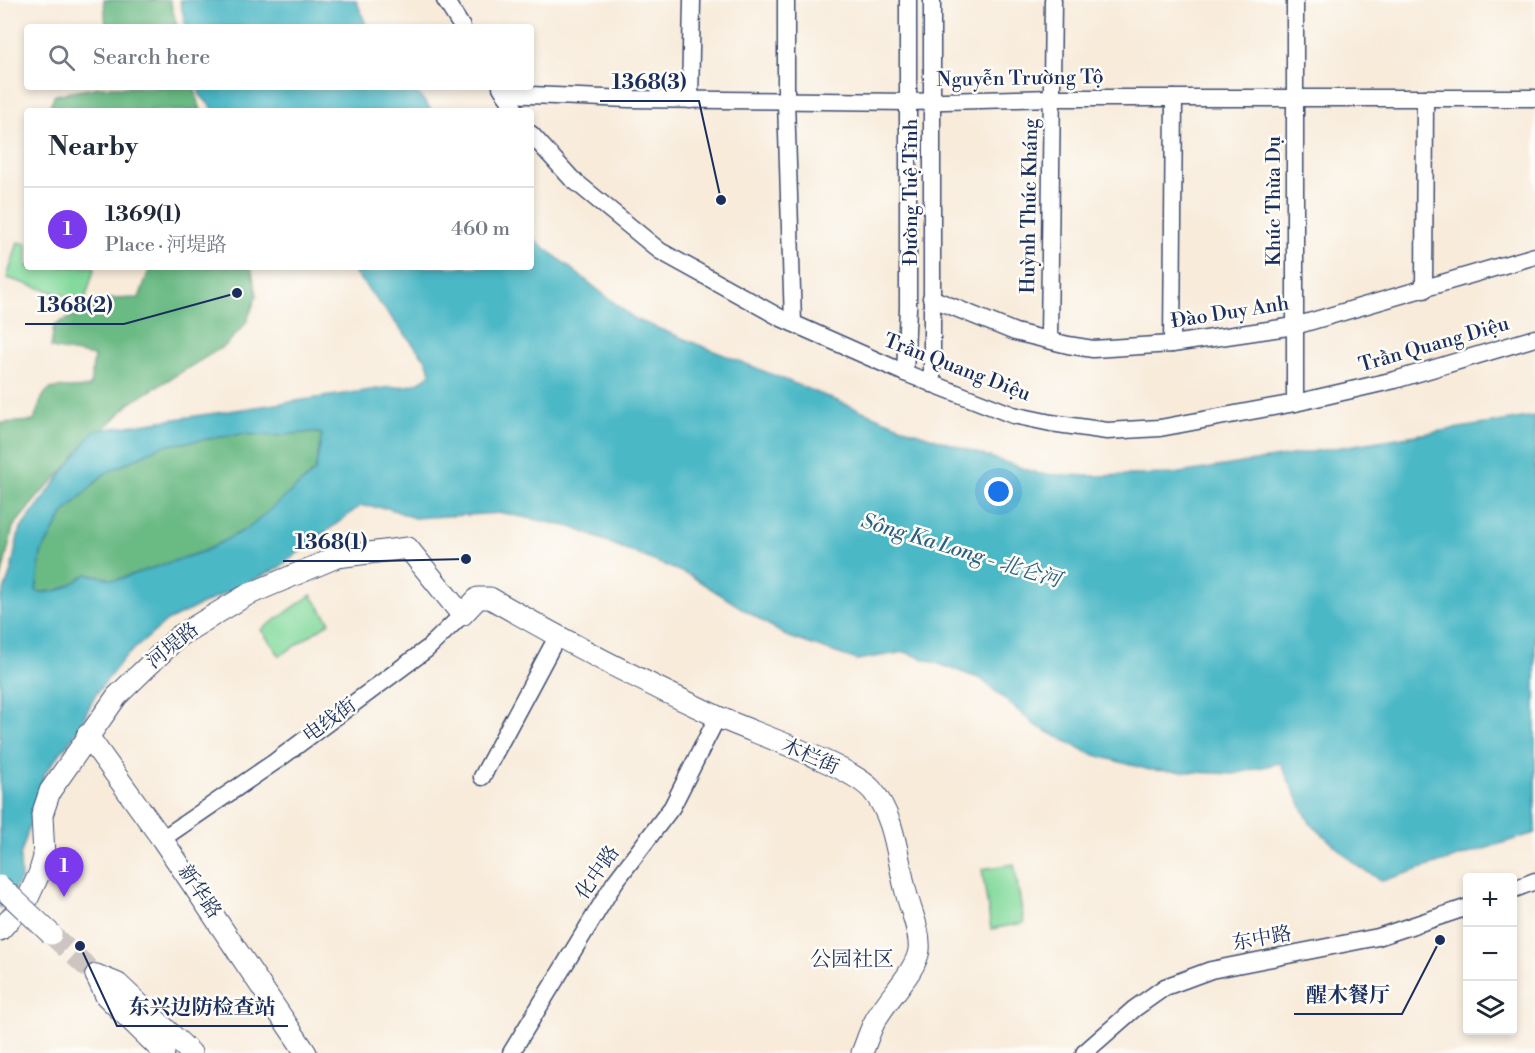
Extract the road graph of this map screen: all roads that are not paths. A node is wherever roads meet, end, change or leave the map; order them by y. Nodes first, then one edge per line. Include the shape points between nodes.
1 (445, 0) edge
2 (692, 0) edge
3 (786, 0) edge
4 (908, 0) edge
5 (932, 0) edge
6 (1053, 0) edge
7 (1296, 0) edge
8 (460, 24) edge
9 (503, 90) edge
10 (1052, 98) junction
11 (1174, 98) junction
12 (1425, 98) junction
13 (1535, 98) edge
14 (1295, 99) junction
15 (690, 100) junction
16 (786, 101) junction
17 (932, 101) junction
18 (909, 102) junction
19 (514, 108) edge
20 (534, 137) edge
21 (1535, 256) edge
22 (1424, 290) junction
23 (931, 298) junction
24 (793, 323) junction
25 (1295, 326) junction
26 (1535, 338) edge
27 (1049, 340) junction
28 (1173, 344) junction
29 (905, 373) junction
30 (932, 384) junction
31 (1295, 403) junction
32 (490, 598) joint
33 (462, 615) junction
34 (557, 637) junction
35 (718, 716) junction
36 (87, 735) junction
37 (482, 777) dead end
38 (162, 839) junction
39 (1535, 881) edge
40 (0, 886) edge
41 (1517, 888) edge
42 (1463, 908) edge
43 (0, 930) edge
44 (51, 934) tunnel mouth
45 (164, 1053) edge
46 (191, 1053) edge
47 (306, 1053) edge
48 (511, 1053) edge
49 (862, 1053) edge
50 (1084, 1053) edge

1 - 8 street
2 - 15 street
3 - 16 street
4 - 18 street, Đường Tuệ Tĩnh
5 - 17 street, Đường Tuệ Tĩnh
6 - 10 street, Huỳnh Thúc Kháng
7 - 14 street, Khúc Thừa Dụ
9 - 15 street, Nguyễn Trường Tộ
9 - 19 street
10 - 11 street, Nguyễn Trường Tộ
10 - 17 street, Nguyễn Trường Tộ
10 - 27 street, Huỳnh Thúc Kháng
11 - 14 street, Nguyễn Trường Tộ
11 - 28 street
12 - 13 street, Nguyễn Trường Tộ
12 - 14 street, Nguyễn Trường Tộ
12 - 22 street
14 - 25 street, Khúc Thừa Dụ
15 - 16 street, Nguyễn Trường Tộ
16 - 18 street, Nguyễn Trường Tộ
16 - 24 street
17 - 18 street, Nguyễn Trường Tộ
17 - 23 street, Đường Tuệ Tĩnh
18 - 29 street, Đường Tuệ Tĩnh
20 - 24 street, Trần Quang Diệu via 571,178 660,250
21 - 22 street, Đào Duy Anh
22 - 25 street, Đào Duy Anh
23 - 27 street, Đào Duy Anh via 1015,332
23 - 30 street, Đường Tuệ Tĩnh
24 - 29 street, Trần Quang Diệu
25 - 28 street, Đào Duy Anh
25 - 31 street, Khúc Thừa Dụ
26 - 31 street, Trần Quang Diệu via 1395,380
27 - 28 street, Đào Duy Anh via 1094,349
29 - 30 street, Trần Quang Diệu
30 - 31 street, Trần Quang Diệu via 1013,415 1107,430 1160,428
32 - 33 street, 电线街 via 478,598
32 - 34 street, 木栏街
33 - 36 street, 河堤路 via 408,549 337,557 247,596 179,636 117,696
33 - 38 street, 电线街 via 428,649
34 - 35 street, 木栏街
34 - 37 street
35 - 48 street, 化中路 via 672,807 615,882
35 - 49 street, 木栏街 via 862,781 884,811 898,850 919,942 918,953 874,1023
36 - 38 street, 新华路
36 - 43 street, 河堤路 via 50,791 42,815 44,857 39,874 27,900
38 - 47 street, 新华路
39 - 41 street
40 - 44 street, bridge
42 - 50 street, 东中路 via 1378,937 1211,970 1165,987
45 - 46 street via 106,996 96,975 118,984

